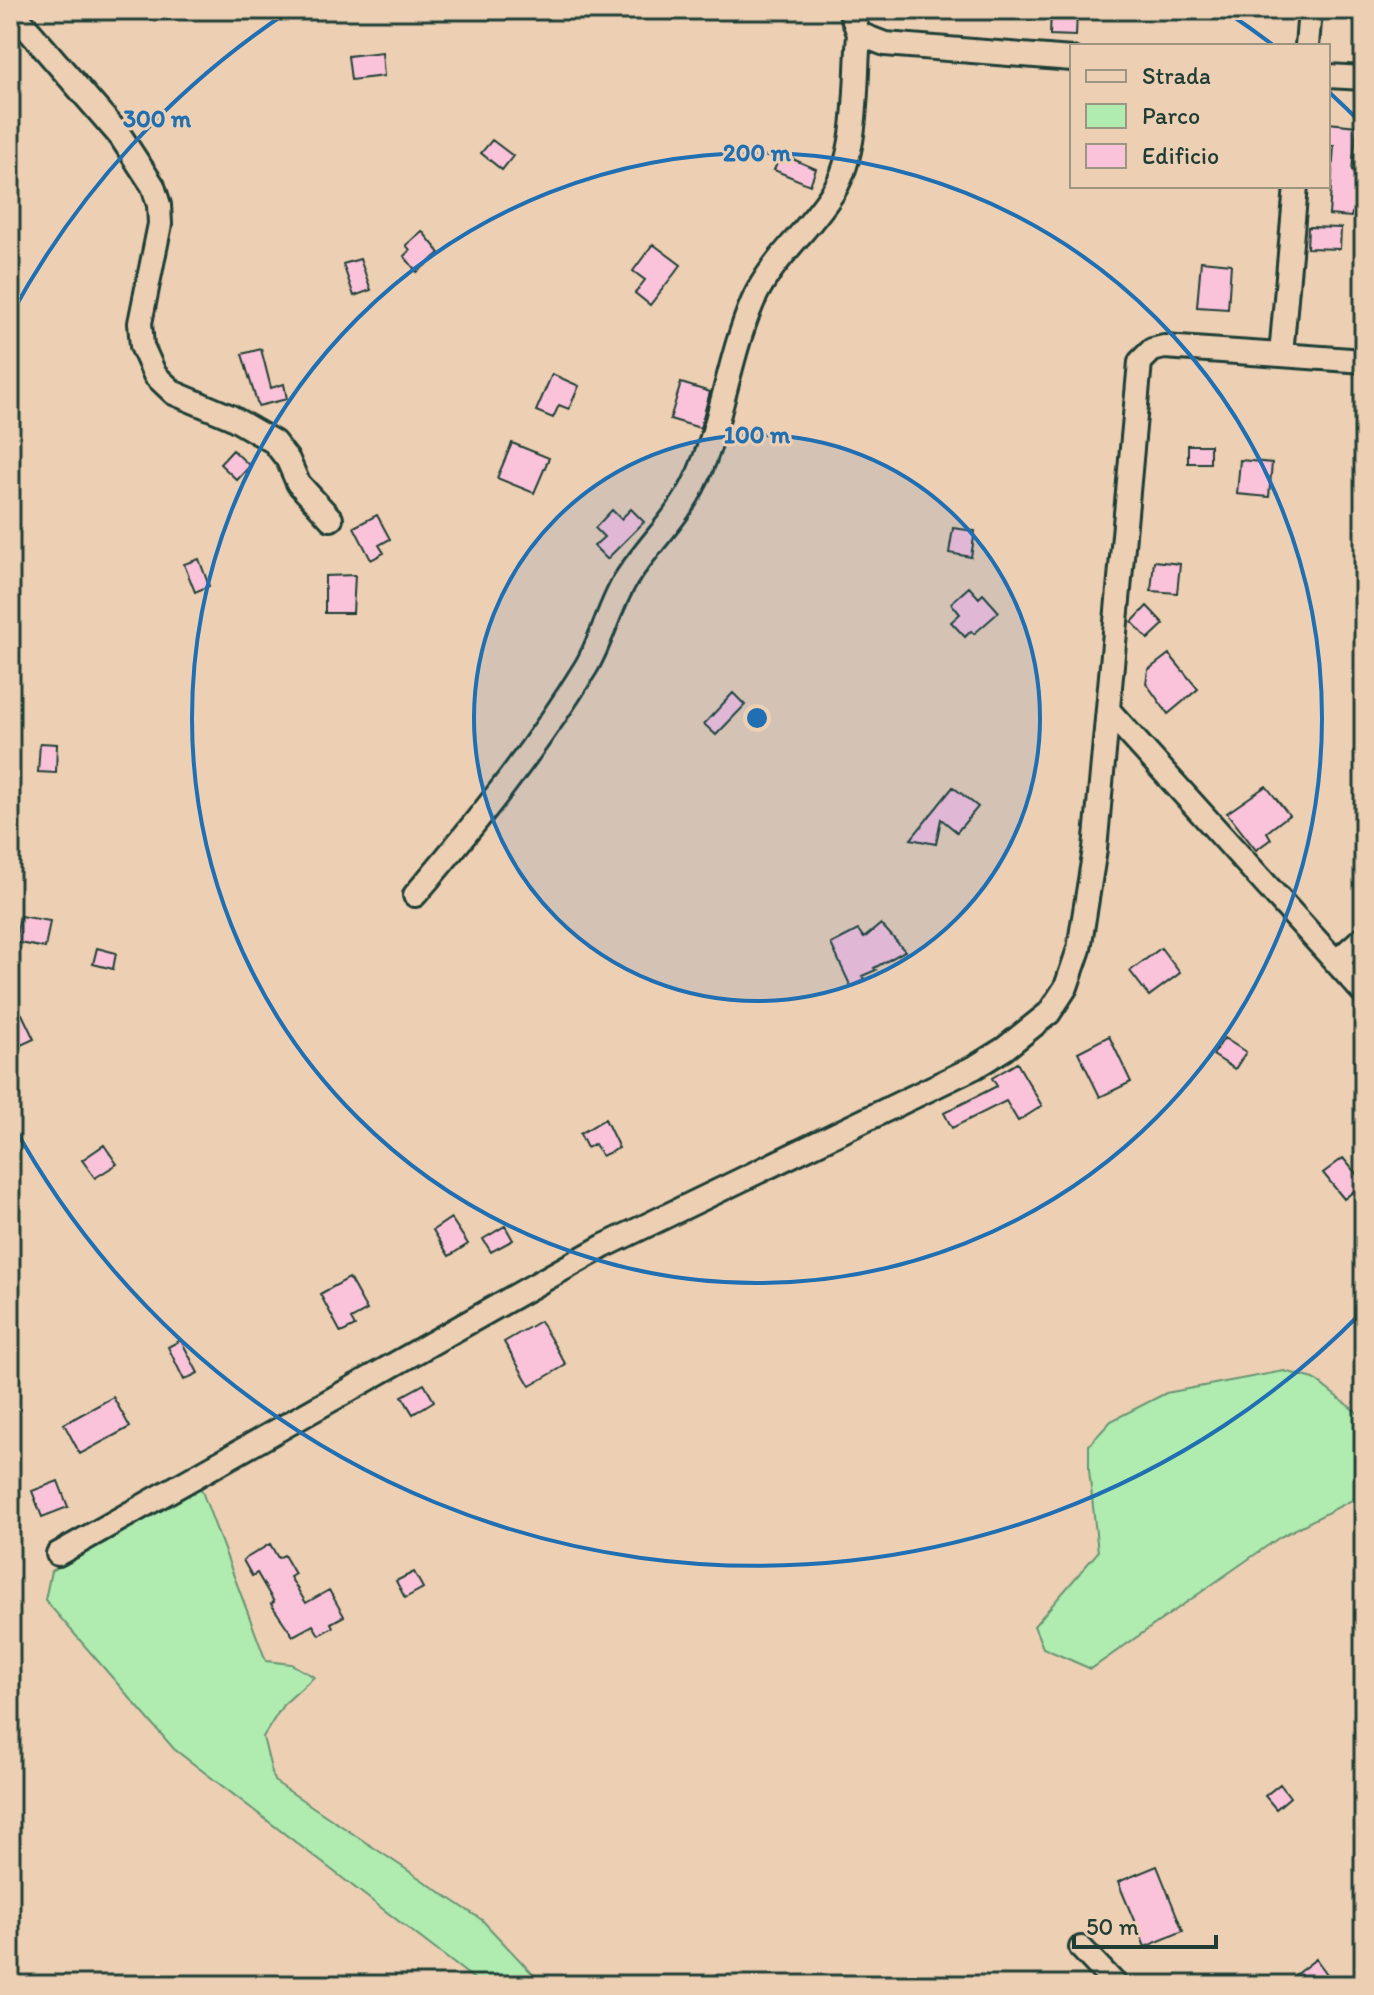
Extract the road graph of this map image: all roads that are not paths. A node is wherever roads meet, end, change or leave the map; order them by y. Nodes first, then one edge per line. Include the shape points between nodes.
1 (11, 10) edge
2 (850, 10) edge
3 (1310, 10) edge
4 (859, 34) junction
5 (1307, 44) edge
6 (1070, 59) edge
7 (1330, 76) edge
8 (1364, 78) edge
9 (1296, 188) edge
10 (1281, 355) junction
11 (1364, 361) edge
12 (331, 519) dead end
13 (1108, 710) junction
14 (415, 895) dead end
15 (1364, 937) edge
16 (1336, 962) junction
17 (1364, 993) edge
18 (58, 1554) dead end
19 (1081, 1948) dead end
20 (1116, 1985) edge

1 - 12 street via 121,137 153,186 159,234 140,323 142,346 155,375 174,393 224,413 274,442 298,483
2 - 4 street
3 - 5 street
4 - 6 street via 898,47
4 - 14 street via 844,169 828,199 756,294 693,488 626,580 569,694 498,794
7 - 8 street
9 - 10 street
10 - 11 street
10 - 13 street via 1159,347 1140,362
13 - 16 street
13 - 18 street via 1091,888 1076,961 1056,1004 1020,1037 975,1067 604,1246
15 - 16 street
16 - 17 street
19 - 20 street

